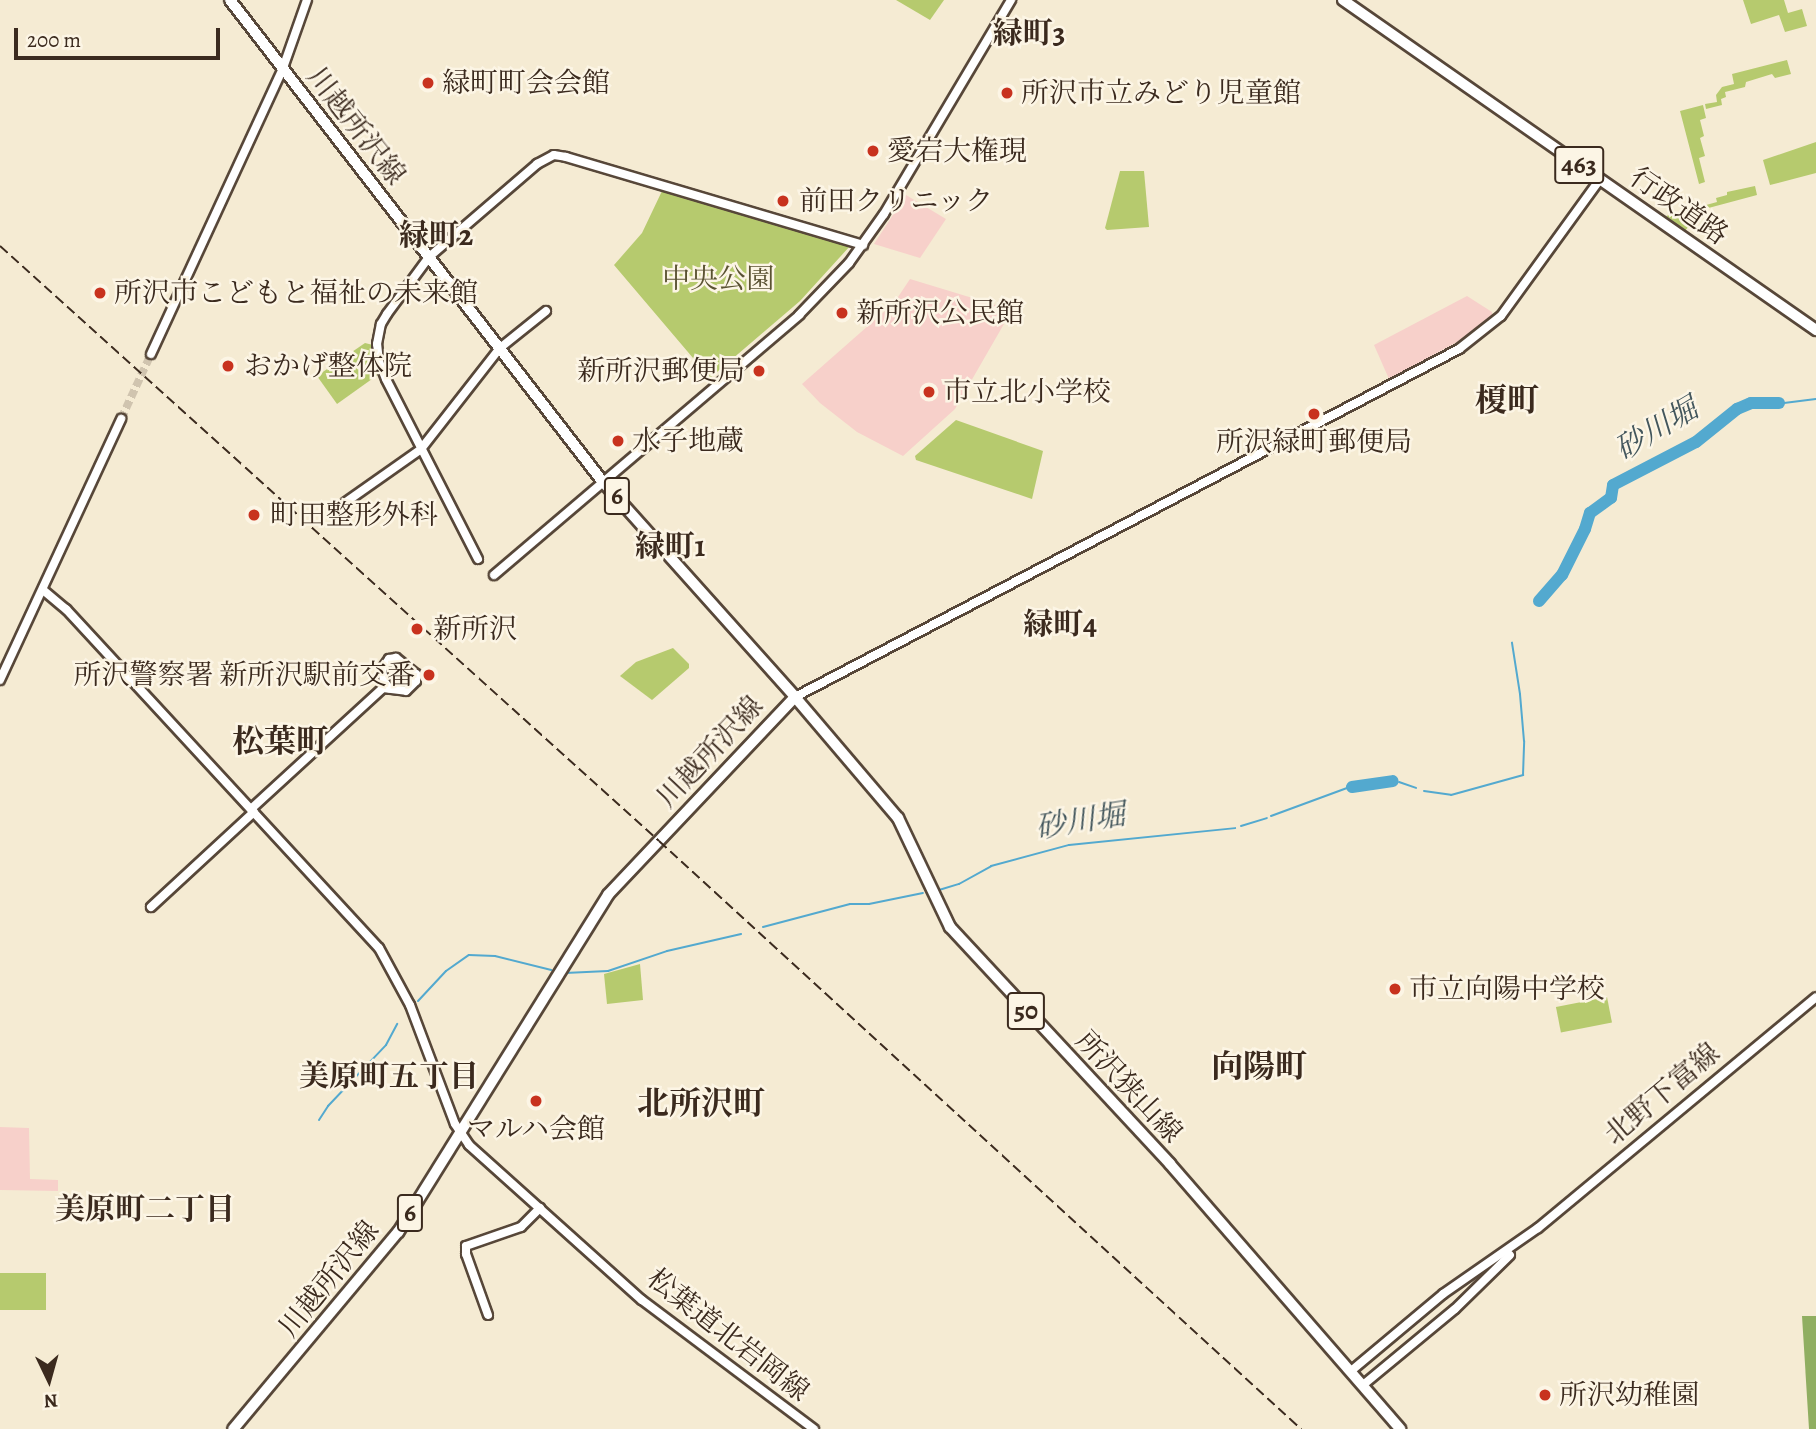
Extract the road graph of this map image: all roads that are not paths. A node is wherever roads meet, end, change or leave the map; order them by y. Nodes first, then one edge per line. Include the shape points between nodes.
1 (230, 0) edge
2 (307, 0) edge
3 (1011, 0) edge
4 (1343, 0) edge
5 (283, 68) junction
6 (1600, 179) junction
7 (863, 245) junction
8 (429, 257) junction
9 (546, 311) dead end
10 (1816, 330) edge
11 (500, 348) junction
12 (151, 354) tunnel mouth
13 (121, 419) tunnel mouth
14 (421, 449) junction
15 (603, 482) junction
16 (346, 502) dead end
17 (478, 559) dead end
18 (494, 575) dead end
19 (43, 590) junction
20 (0, 680) edge
21 (386, 686) dead end
22 (795, 697) junction
23 (253, 810) junction
24 (151, 907) dead end
25 (1816, 997) edge
26 (460, 1132) junction
27 (540, 1208) junction
28 (1538, 1228) junction
29 (488, 1315) dead end
30 (1351, 1371) junction
31 (1363, 1385) junction
32 (233, 1429) edge
33 (814, 1429) edge
34 (1400, 1429) edge

1 - 5 main road, 川越所沢線 / 6
2 - 5 street
3 - 7 street
4 - 6 highway, 行政道路 / 463
5 - 8 main road, 川越所沢線 / 6
5 - 12 street
6 - 10 highway, 行政道路 / 463
6 - 22 street via 1501,316 1459,348
7 - 8 street via 558,155 537,164
7 - 15 street via 799,315
8 - 11 main road, 川越所沢線 / 6
8 - 14 street via 381,324 377,344 380,366
9 - 11 street
11 - 14 street
11 - 15 main road, 川越所沢線 / 6
13 - 19 street
14 - 16 street
14 - 17 street
15 - 18 street
15 - 22 main road, 川越所沢線 / 6
19 - 20 street
19 - 23 street via 66,609
21 - 23 street
22 - 26 main road, 川越所沢線 / 6 via 622,880 589,923
22 - 30 main road, 所沢狭山線 / 50 via 898,818 950,927 1170,1164
23 - 24 street
23 - 26 street via 389,964
25 - 28 street, 北野下富線
26 - 27 street, 松葉道北岩岡線
26 - 32 main road, 川越所沢線 / 6 via 381,1255
27 - 29 street via 521,1227 466,1245
27 - 33 street, 松葉道北岩岡線 via 684,1334
28 - 30 street via 1443,1294
28 - 31 street via 1455,1309
30 - 31 main road, 所沢狭山線 / 50
31 - 34 main road, 所沢狭山線 / 50

